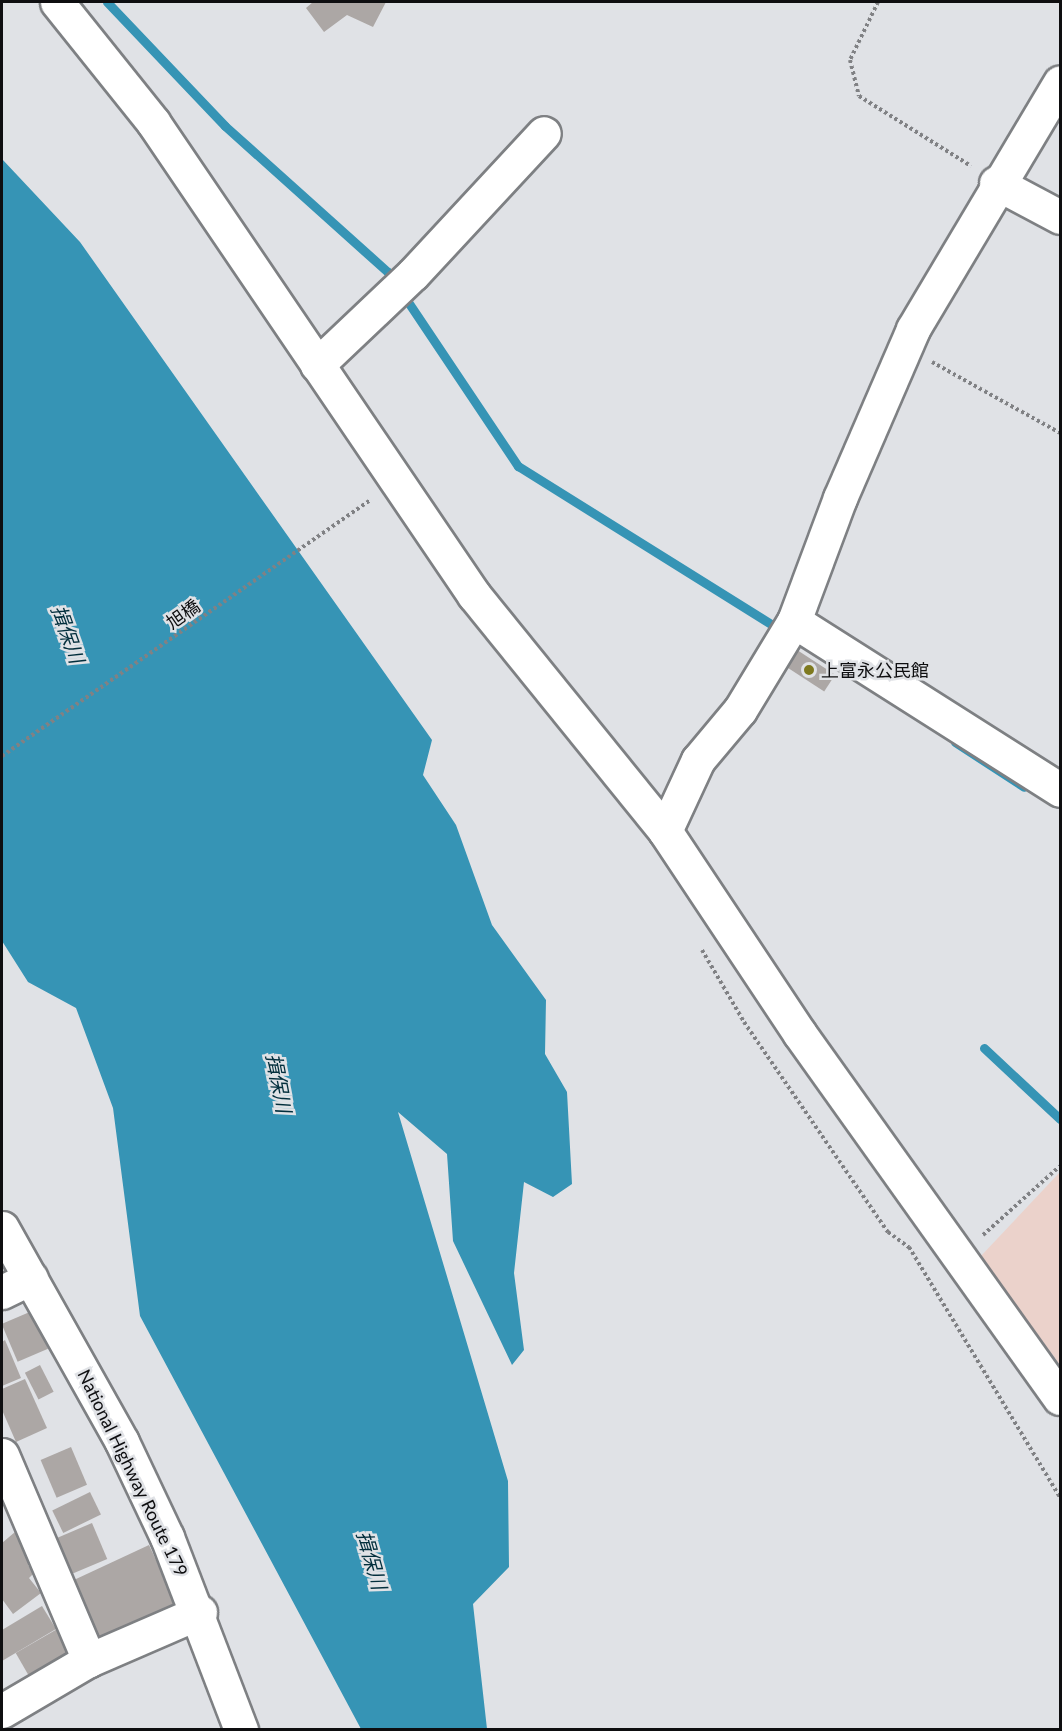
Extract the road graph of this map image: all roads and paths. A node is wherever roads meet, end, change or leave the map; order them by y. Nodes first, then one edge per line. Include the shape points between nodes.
1 (57, 2) edge
2 (878, 2) edge
3 (1060, 82) edge
4 (544, 133) dead end
5 (996, 183) junction
6 (1060, 217) edge
7 (906, 347) junction
8 (317, 364) junction
9 (1060, 433) edge
10 (379, 494) dead end
11 (785, 634) junction
12 (2, 756) edge
13 (1060, 790) edge
14 (665, 831) junction
15 (1060, 1166) edge
16 (2, 1228) edge
17 (958, 1257) junction
18 (32, 1278) junction
19 (2, 1292) edge
20 (1060, 1398) edge
21 (2, 1455) edge
22 (200, 1612) junction
23 (89, 1660) junction
24 (2, 1710) edge
25 (241, 1730) edge

1 - 8 main road via 153,122
2 - 5 path via 850,60 860,96
3 - 5 main road
4 - 8 main road via 413,274
5 - 6 main road
5 - 7 main road
7 - 9 path
7 - 11 main road
8 - 14 main road via 474,595
10 - 12 path, 旭橋
11 - 13 main road
11 - 14 main road via 740,710 698,760
14 - 17 main road
15 - 17 path
16 - 18 main road, National Highway Route 179
17 - 20 main road
18 - 19 main road
18 - 22 main road, National Highway Route 179 via 122,1442
21 - 23 main road
22 - 23 main road
22 - 25 main road, National Highway Route 179
23 - 24 main road

